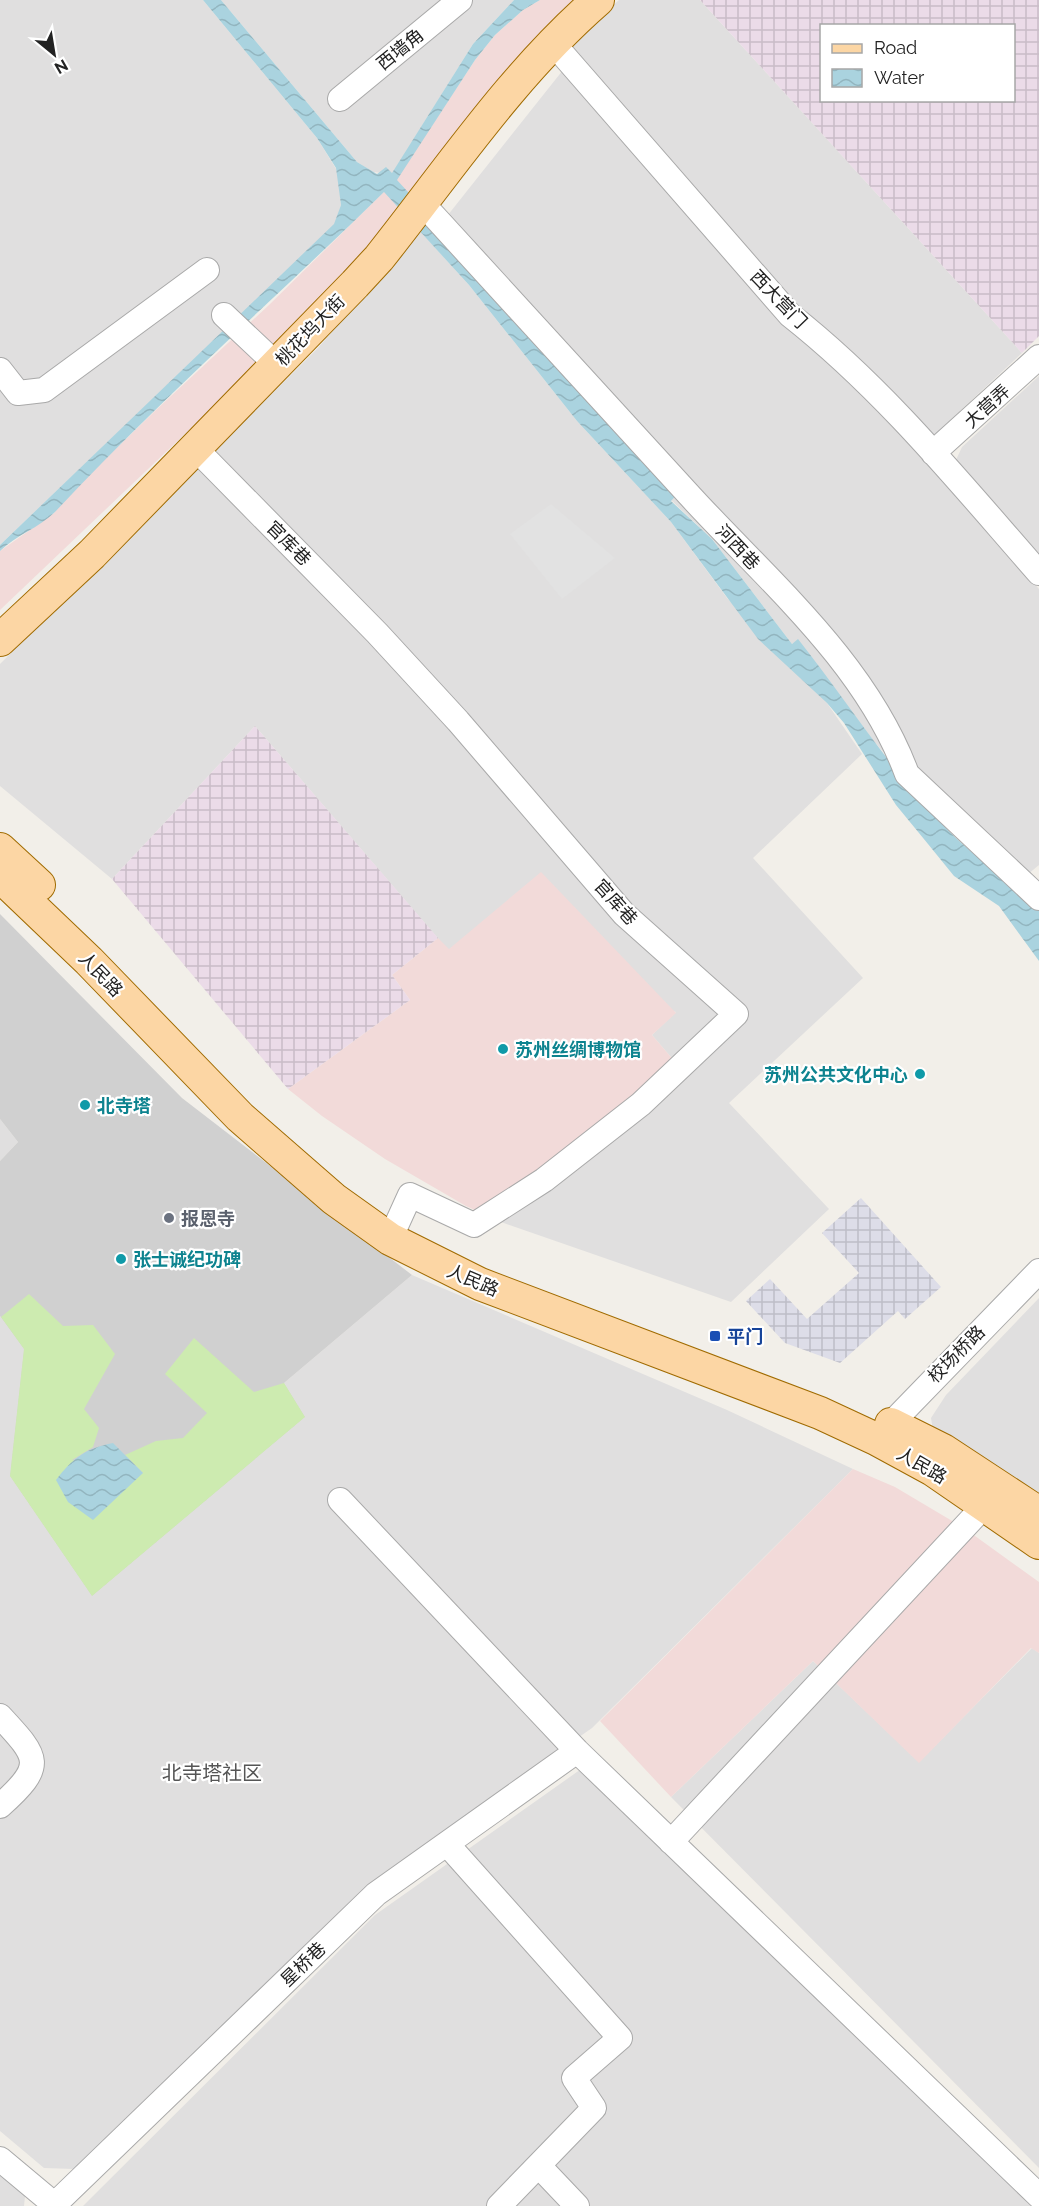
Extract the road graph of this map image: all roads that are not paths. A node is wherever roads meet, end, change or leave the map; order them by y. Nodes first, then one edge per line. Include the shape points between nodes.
1 (460, 0) edge
2 (598, 0) edge
3 (552, 42) junction
4 (340, 99) dead end
5 (417, 210) junction
6 (207, 270) dead end
7 (224, 315) dead end
8 (1039, 357) edge
9 (276, 364) junction
10 (0, 370) edge
11 (194, 447) junction
12 (933, 453) junction
13 (1039, 573) edge
14 (0, 640) edge
15 (0, 849) edge
16 (0, 876) edge
17 (1039, 898) edge
18 (393, 1231) junction
19 (1039, 1271) edge
20 (882, 1431) junction
21 (340, 1500) dead end
22 (985, 1505) junction
23 (1039, 1513) edge
24 (1039, 1544) edge
25 (0, 1716) edge
26 (578, 1751) junction
27 (0, 1806) edge
28 (671, 1842) junction
29 (447, 1844) junction
30 (0, 2159) edge
31 (539, 2166) junction
32 (1039, 2196) edge
33 (54, 2205) edge
34 (499, 2206) edge
35 (577, 2206) edge

1 - 4 street, 西墙角
2 - 3 main road, 桃花坞大街
3 - 5 main road, 桃花坞大街 via 499,102
3 - 12 street, 西大营门 via 790,315 880,395
5 - 9 main road, 桃花坞大街 via 355,284
5 - 17 street, 河西巷 via 820,635 896,746 907,774
6 - 10 street via 44,390 18,393
7 - 9 street
8 - 12 street, 大营弄
9 - 11 main road, 桃花坞大街
11 - 14 main road, 桃花坞大街 via 92,554
11 - 18 street, 官库巷 via 393,651 624,914 736,1014 641,1104 544,1180 474,1225 410,1195
12 - 13 street, 西大营门
15 - 18 main road, 人民路 via 255,1106
16 - 18 main road, 人民路 via 89,961 240,1117 334,1199
18 - 20 main road, 人民路 via 835,1397
19 - 20 street, 校场桥路
20 - 22 main road, 人民路
20 - 23 main road, 人民路 via 943,1450
21 - 26 street
22 - 24 main road, 人民路
22 - 28 street
25 - 27 street via 28,1746 31,1757 28,1779
26 - 28 street
26 - 29 street, 星桥巷
28 - 32 street
29 - 31 street via 620,2038 574,2078 594,2108
29 - 33 street, 星桥巷 via 376,1894
30 - 33 street
31 - 34 street
31 - 35 street

